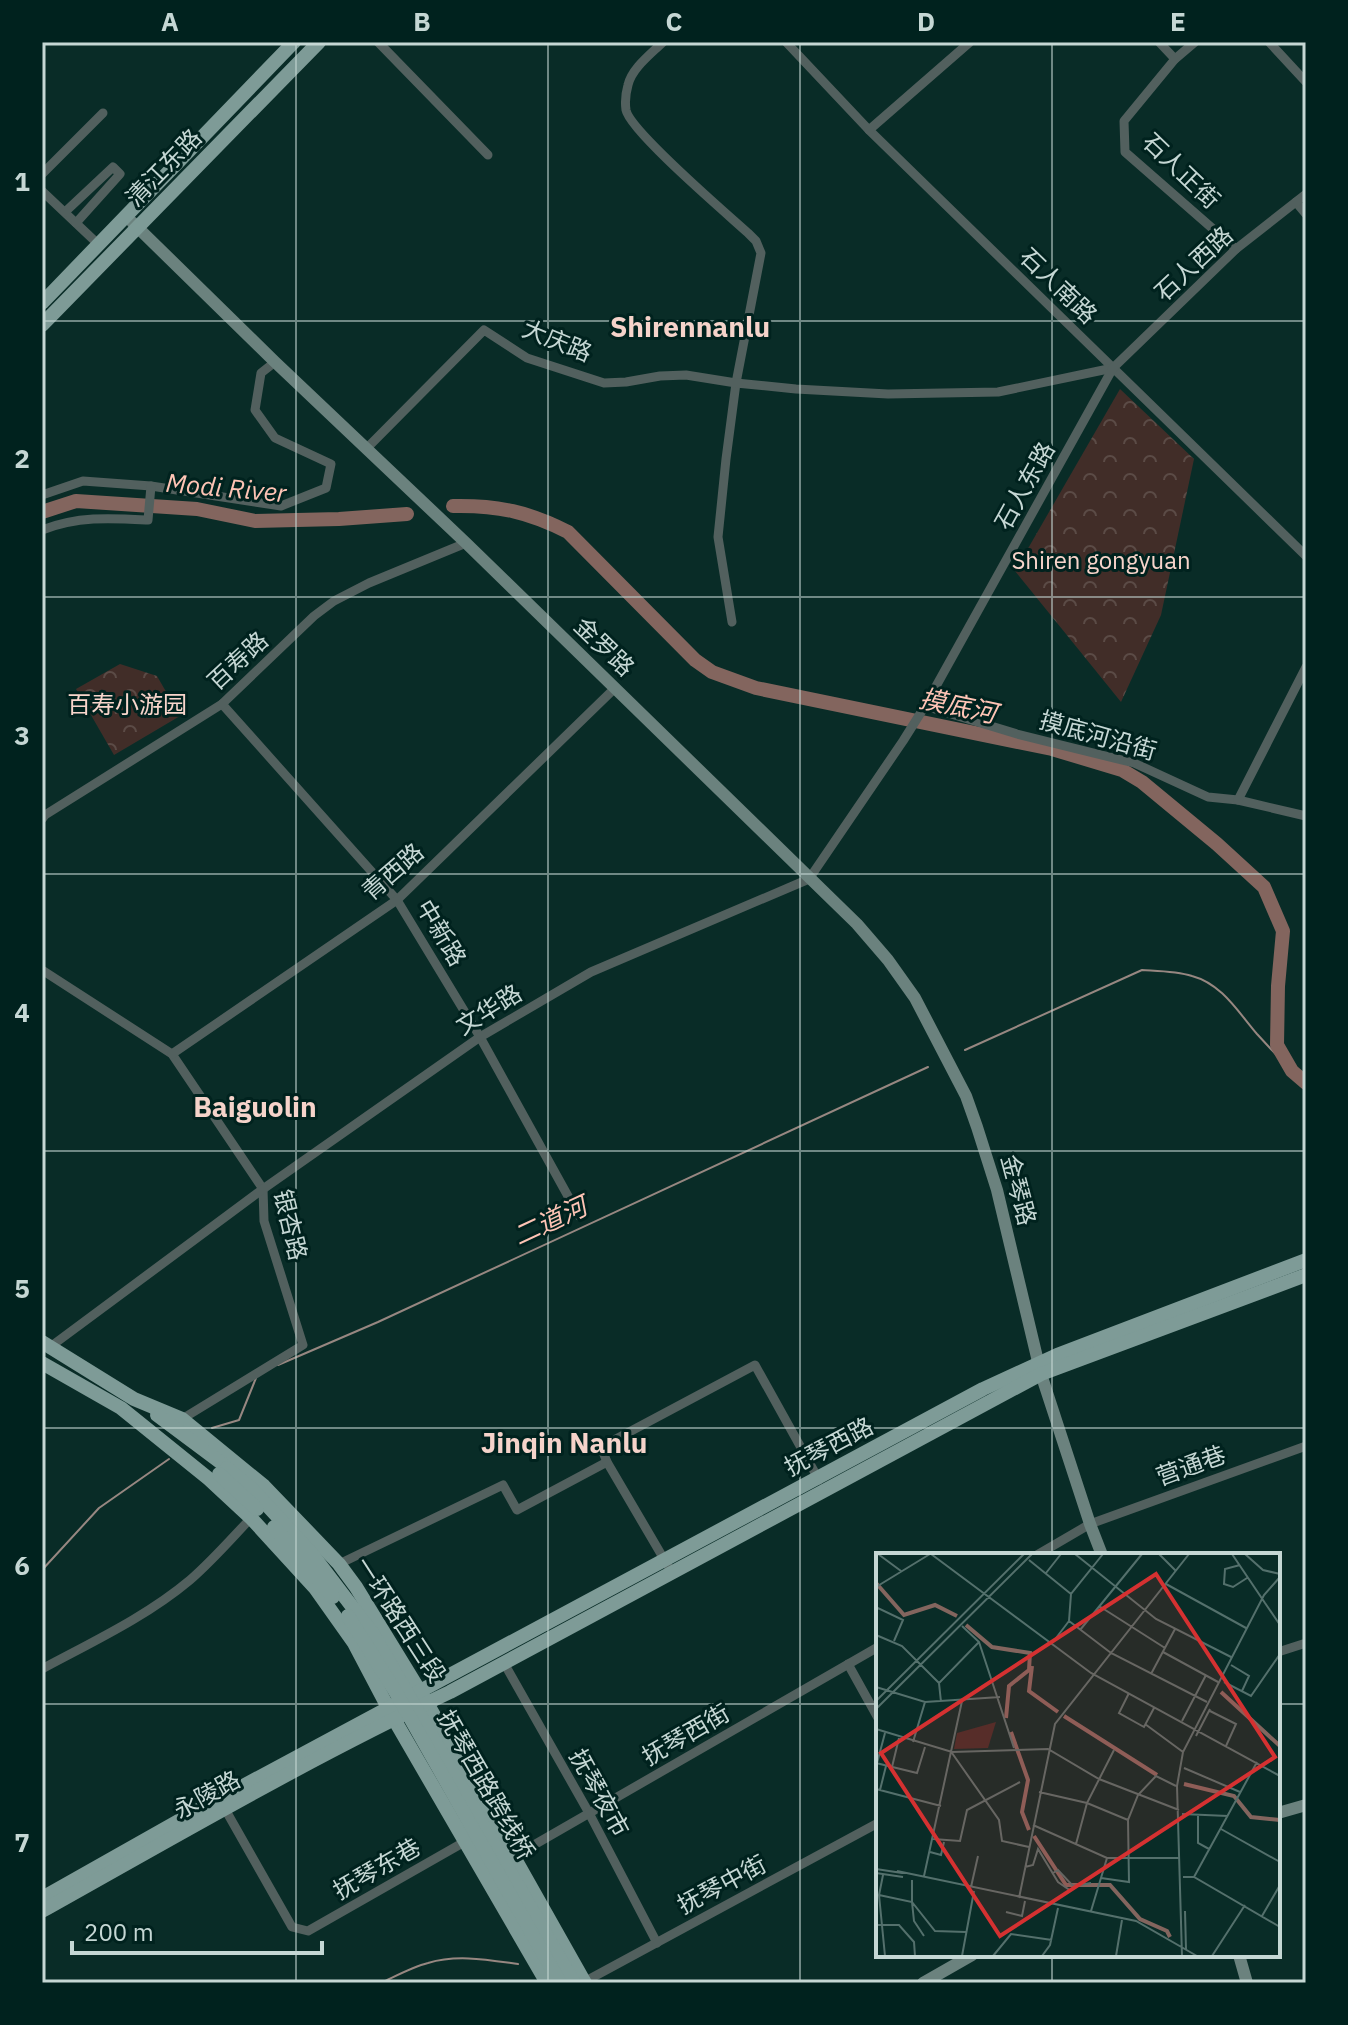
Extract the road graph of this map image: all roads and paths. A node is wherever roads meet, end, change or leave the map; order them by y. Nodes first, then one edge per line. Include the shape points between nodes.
1 (294, 42) edge
2 (319, 42) edge
3 (378, 42) edge
4 (663, 42) edge
5 (786, 42) edge
6 (970, 42) edge
7 (1159, 42) edge
8 (1195, 42) edge
9 (1269, 42) edge
10 (1175, 59) junction
11 (1306, 82) edge
12 (103, 113) dead end
13 (869, 130) junction
14 (488, 155) dead end
15 (42, 174) edge
16 (42, 191) edge
17 (1306, 194) edge
18 (1296, 202) junction
19 (65, 212) junction
20 (1306, 214) edge
21 (126, 216) junction
22 (76, 223) junction
23 (137, 227) junction
24 (98, 244) junction
25 (1236, 249) junction
26 (42, 303) edge
27 (42, 325) edge
28 (275, 362) junction
29 (1113, 368) junction
30 (736, 383) junction
31 (367, 448) junction
32 (151, 491) junction
33 (42, 495) edge
34 (42, 530) edge
35 (466, 543) junction
36 (1306, 556) edge
37 (732, 622) dead end
38 (1306, 667) edge
39 (615, 688) junction
40 (222, 704) junction
41 (925, 706) junction
42 (1238, 800) junction
43 (43, 815) edge
44 (1306, 816) edge
45 (809, 879) junction
46 (397, 900) junction
47 (42, 970) edge
48 (480, 1037) junction
49 (172, 1054) junction
50 (263, 1189) junction
51 (579, 1216) dead end
52 (1306, 1260) edge
53 (1306, 1275) edge
54 (46, 1344) edge
55 (42, 1363) edge
56 (1039, 1369) junction
57 (134, 1399) junction
58 (121, 1408) junction
59 (182, 1419) junction
60 (1306, 1446) edge
61 (607, 1462) junction
62 (223, 1471) junction
63 (820, 1481) junction
64 (251, 1518) junction
65 (1090, 1524) junction
66 (1040, 1553) edge
67 (1101, 1553) edge
68 (666, 1563) junction
69 (339, 1564) junction
70 (1306, 1643) edge
71 (876, 1648) edge
72 (1280, 1651) edge
73 (504, 1663) junction
74 (848, 1664) junction
75 (42, 1669) edge
76 (423, 1697) junction
77 (391, 1713) junction
78 (876, 1714) edge
79 (1306, 1805) edge
80 (225, 1809) junction
81 (1280, 1812) edge
82 (589, 1813) junction
83 (876, 1824) edge
84 (466, 1841) junction
85 (513, 1857) junction
86 (42, 1898) edge
87 (42, 1911) edge
88 (657, 1943) junction
89 (968, 1957) edge
90 (1240, 1957) edge
91 (547, 1983) edge
92 (560, 1983) edge
93 (574, 1983) edge
94 (585, 1983) edge
95 (923, 1983) edge
96 (1247, 1983) edge

1 - 21 main road, 清江东路
2 - 23 main road, 清江东路
3 - 14 street
4 - 30 street via 628,83 626,111 649,141 756,241 761,253
5 - 13 street, 石人南路
6 - 13 street
7 - 10 street
8 - 10 street, 石人正街
9 - 11 street
10 - 25 street, 石人正街 via 1124,121 1125,152
12 - 15 street
13 - 29 street, 石人南路
16 - 19 street
17 - 18 street, 石人西路
18 - 20 street
18 - 25 street, 石人西路
19 - 22 street
19 - 22 street via 113,167 120,174
21 - 23 street
21 - 24 main road, 清江东路
22 - 24 street
23 - 27 main road, 清江东路
23 - 28 street
24 - 26 main road, 清江东路
25 - 29 street, 石人西路
28 - 31 street
28 - 32 street via 261,373 255,410 275,438 331,464 326,488 281,506
29 - 30 street, 大庆路 via 998,392 888,394
29 - 36 street, 石人南路
29 - 41 street, 石人东路
30 - 31 street, 大庆路 via 686,375 604,383 527,358 484,330
30 - 37 street via 718,537
31 - 35 street, 金罗路
32 - 33 street via 83,481
32 - 34 street via 148,520 97,518
35 - 39 street, 金罗路
35 - 40 street, 百寿路 via 334,601
38 - 42 street
39 - 45 street, 金罗路
39 - 46 street, 青西路
40 - 43 street, 百寿路
40 - 46 street, 中新路
41 - 42 street, 摸底河沿街 via 1134,763 1208,797
41 - 45 street
42 - 44 street, 摸底河沿街
45 - 48 street, 文华路 via 591,972
45 - 56 street, 金琴路 via 888,960 915,998 966,1096 997,1190
46 - 48 street, 中新路
46 - 49 street, 青西路
47 - 49 street, 银杏路
48 - 50 street, 文华路
48 - 51 street, 中新路
49 - 50 street, 银杏路
50 - 54 street, 文华路
50 - 59 street, 银杏路 via 264,1221 303,1345
52 - 56 main road, 抚琴西路 via 1155,1317
53 - 56 main road, 抚琴西路
54 - 57 main road, 一环路西三段
55 - 58 main road
56 - 63 main road, 抚琴西路 via 983,1389
56 - 65 street, 金琴路
56 - 73 main road, 抚琴西路
57 - 59 main road, 一环路西三段
57 - 62 main road via 176,1427
58 - 62 main road
58 - 64 main road
59 - 69 main road, 一环路西三段 via 264,1486
60 - 65 street, 营通巷
61 - 63 street via 601,1447 755,1365
61 - 68 street
61 - 69 street via 517,1510 503,1485
62 - 92 main road, 抚琴西路跨线桥, bridge via 357,1628
62 - 93 main road, 抚琴西路跨线桥, bridge via 251,1488 312,1554 373,1634
63 - 68 main road, 抚琴西路
64 - 75 street via 170,1595
64 - 77 main road via 315,1588 354,1643
65 - 66 street
65 - 67 street, 金琴路
68 - 76 main road, 抚琴西路
69 - 76 main road, 一环路西三段
70 - 72 street
71 - 74 street, 抚琴西街
73 - 76 main road, 抚琴西路
73 - 82 street, 抚琴夜市
74 - 78 street
74 - 82 street, 抚琴西街
76 - 77 main road, 抚琴西路
76 - 85 main road, 一环路西三段
77 - 80 main road, 永陵路
77 - 84 main road
77 - 86 main road, 永陵路 via 189,1815
79 - 81 street
80 - 84 street, 抚琴东巷 via 292,1927 308,1931
80 - 87 main road, 永陵路
82 - 85 street, 抚琴西街
82 - 88 street, 抚琴夜市
83 - 88 street, 抚琴中街
84 - 91 main road
85 - 94 main road, 一环路西三段
88 - 94 street, 抚琴中街
89 - 95 street
90 - 96 street

